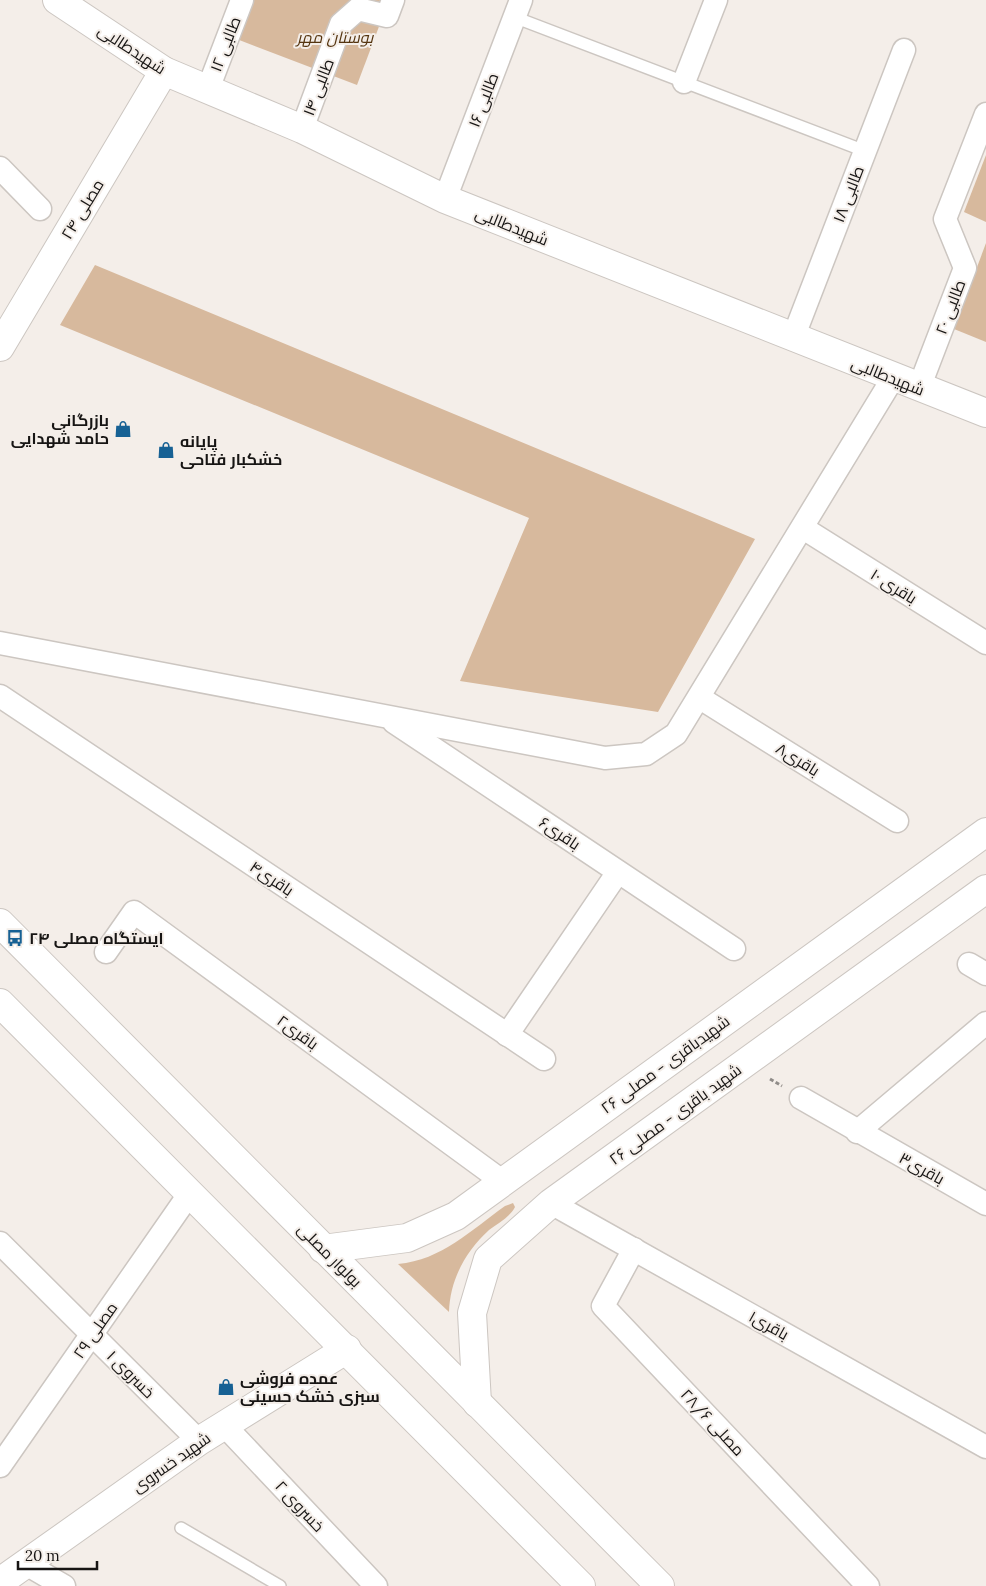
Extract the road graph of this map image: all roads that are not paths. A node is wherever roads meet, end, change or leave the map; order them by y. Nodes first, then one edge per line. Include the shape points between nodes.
1 (57, 0) edge
2 (242, 0) edge
3 (394, 0) edge
4 (716, 0) edge
5 (518, 8) edge
6 (904, 50) dead end
7 (164, 71) junction
8 (684, 82) junction
9 (208, 88) junction
10 (986, 114) edge
11 (302, 129) junction
12 (865, 152) junction
13 (0, 168) edge
14 (445, 199) junction
15 (40, 209) dead end
16 (793, 338) junction
17 (0, 347) edge
18 (893, 378) junction
19 (919, 388) junction
20 (986, 414) edge
21 (802, 528) junction
22 (0, 643) edge
23 (986, 643) edge
24 (0, 696) edge
25 (700, 698) junction
26 (386, 717) junction
27 (897, 821) dead end
28 (986, 832) edge
29 (618, 872) junction
30 (986, 889) edge
31 (0, 923) edge
32 (734, 950) dead end
33 (106, 952) dead end
34 (0, 1003) edge
35 (986, 1023) edge
36 (507, 1036) junction
37 (544, 1060) dead end
38 (801, 1098) road end
39 (857, 1132) junction
40 (502, 1181) junction
41 (190, 1193) junction
42 (551, 1203) junction
43 (986, 1204) edge
44 (0, 1243) edge
45 (323, 1249) junction
46 (634, 1250) junction
47 (92, 1334) junction
48 (347, 1349) junction
49 (477, 1403) junction
50 (224, 1425) junction
51 (199, 1441) junction
52 (986, 1447) edge
53 (0, 1466) edge
54 (181, 1528) dead end
55 (26, 1564) junction
56 (0, 1582) edge
57 (64, 1586) edge
58 (280, 1586) edge
59 (376, 1586) edge
60 (581, 1586) edge
61 (660, 1586) edge
62 (868, 1586) edge

1 - 7 street, شهیدطالبی
2 - 9 street, طالبی ۱۲
3 - 11 street, طالبی ۱۴ via 387,16 358,9 341,24
4 - 8 street
5 - 8 lane
5 - 14 street, طالبی ۱۶
6 - 12 street, طالبی ۱۸
7 - 9 street, شهیدطالبی
7 - 17 street, مصلی ۲۴
8 - 12 lane
9 - 11 street, شهیدطالبی
10 - 19 street, طالبی ۲۰ via 945,219 965,268
11 - 14 street, شهیدطالبی
12 - 16 street, طالبی ۱۸
13 - 15 street
14 - 16 street, شهیدطالبی
16 - 18 street, شهیدطالبی
18 - 19 street, شهیدطالبی
18 - 21 street
19 - 20 street, شهیدطالبی
21 - 23 street, باقری ۱۰
21 - 25 street
22 - 26 street
24 - 36 street, باقری۴
25 - 26 street via 676,734 646,754 605,758
25 - 27 street, باقری۸
26 - 29 street, باقری۶
28 - 40 street, شهیدباقری - مصلی ۲۶
29 - 32 street, باقری۶
29 - 36 street
30 - 42 street, شهید باقری - مصلی ۲۶
31 - 45 street, بولوار مصلی
33 - 40 street, باقری۲ via 134,912
34 - 41 street
35 - 39 street
36 - 37 street, باقری۴
38 - 39 street, باقری۳
39 - 43 street, باقری۳
40 - 45 street, شهیدباقری - مصلی ۲۶ via 456,1216 407,1238
41 - 47 street, مصلی ۲۹
41 - 48 street
42 - 46 street, باقری۱
42 - 49 street, شهید باقری - مصلی ۲۶ via 488,1259 472,1313
44 - 47 street, خسروی ۱
45 - 49 street, بولوار مصلی
46 - 52 street, باقری۱
46 - 62 street, مصلی ۲۸/۶ via 603,1306
47 - 51 street, خسروی ۱
47 - 53 street, مصلی ۲۹
48 - 50 street, شهید خسروی
48 - 60 street
49 - 61 street, بولوار مصلی
50 - 51 street, شهید خسروی
50 - 59 street, خسروی ۲
51 - 55 street, شهید خسروی
54 - 58 lane
55 - 56 street, شهید خسروی
55 - 57 street

